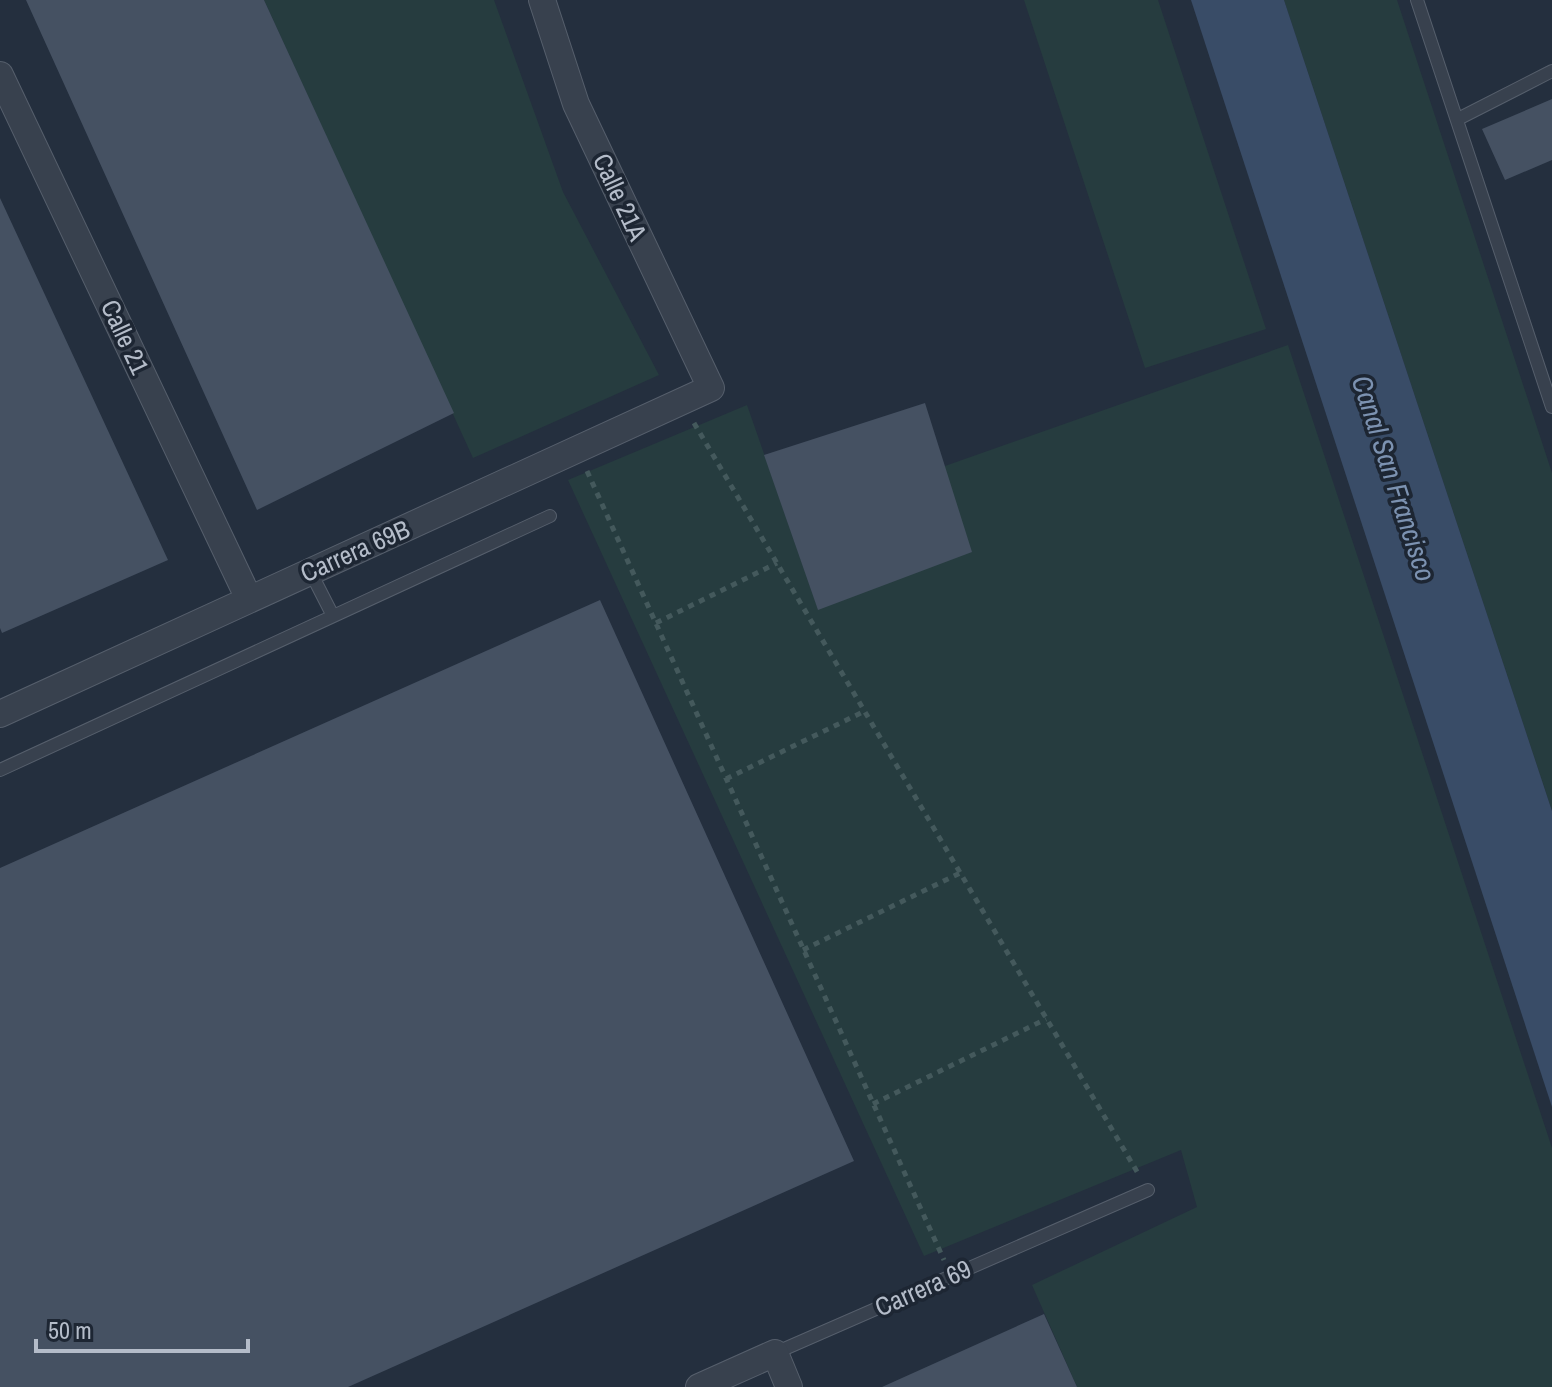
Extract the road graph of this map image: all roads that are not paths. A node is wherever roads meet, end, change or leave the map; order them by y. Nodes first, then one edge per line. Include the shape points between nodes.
1 (542, 0) edge
2 (1417, 0) edge
3 (1552, 71) edge
4 (0, 75) edge
5 (1458, 119) junction
6 (711, 388) joint
7 (1552, 407) edge
8 (550, 516) dead end
9 (310, 571) junction
10 (249, 599) junction
11 (333, 616) junction
12 (0, 714) edge
13 (0, 770) edge
14 (1148, 1190) road end
15 (775, 1353) junction
16 (699, 1387) edge
17 (789, 1387) edge

1 - 6 street, Calle 21A via 576,104
2 - 5 lane
3 - 5 lane
4 - 10 street, Calle 21
5 - 7 lane
6 - 9 street, Carrera 69B
8 - 11 lane
9 - 10 street, Carrera 69B
9 - 11 lane
10 - 12 street, Carrera 69B
11 - 13 lane
14 - 15 lane, Carrera 69
15 - 16 street, Carrera 69
15 - 17 street

